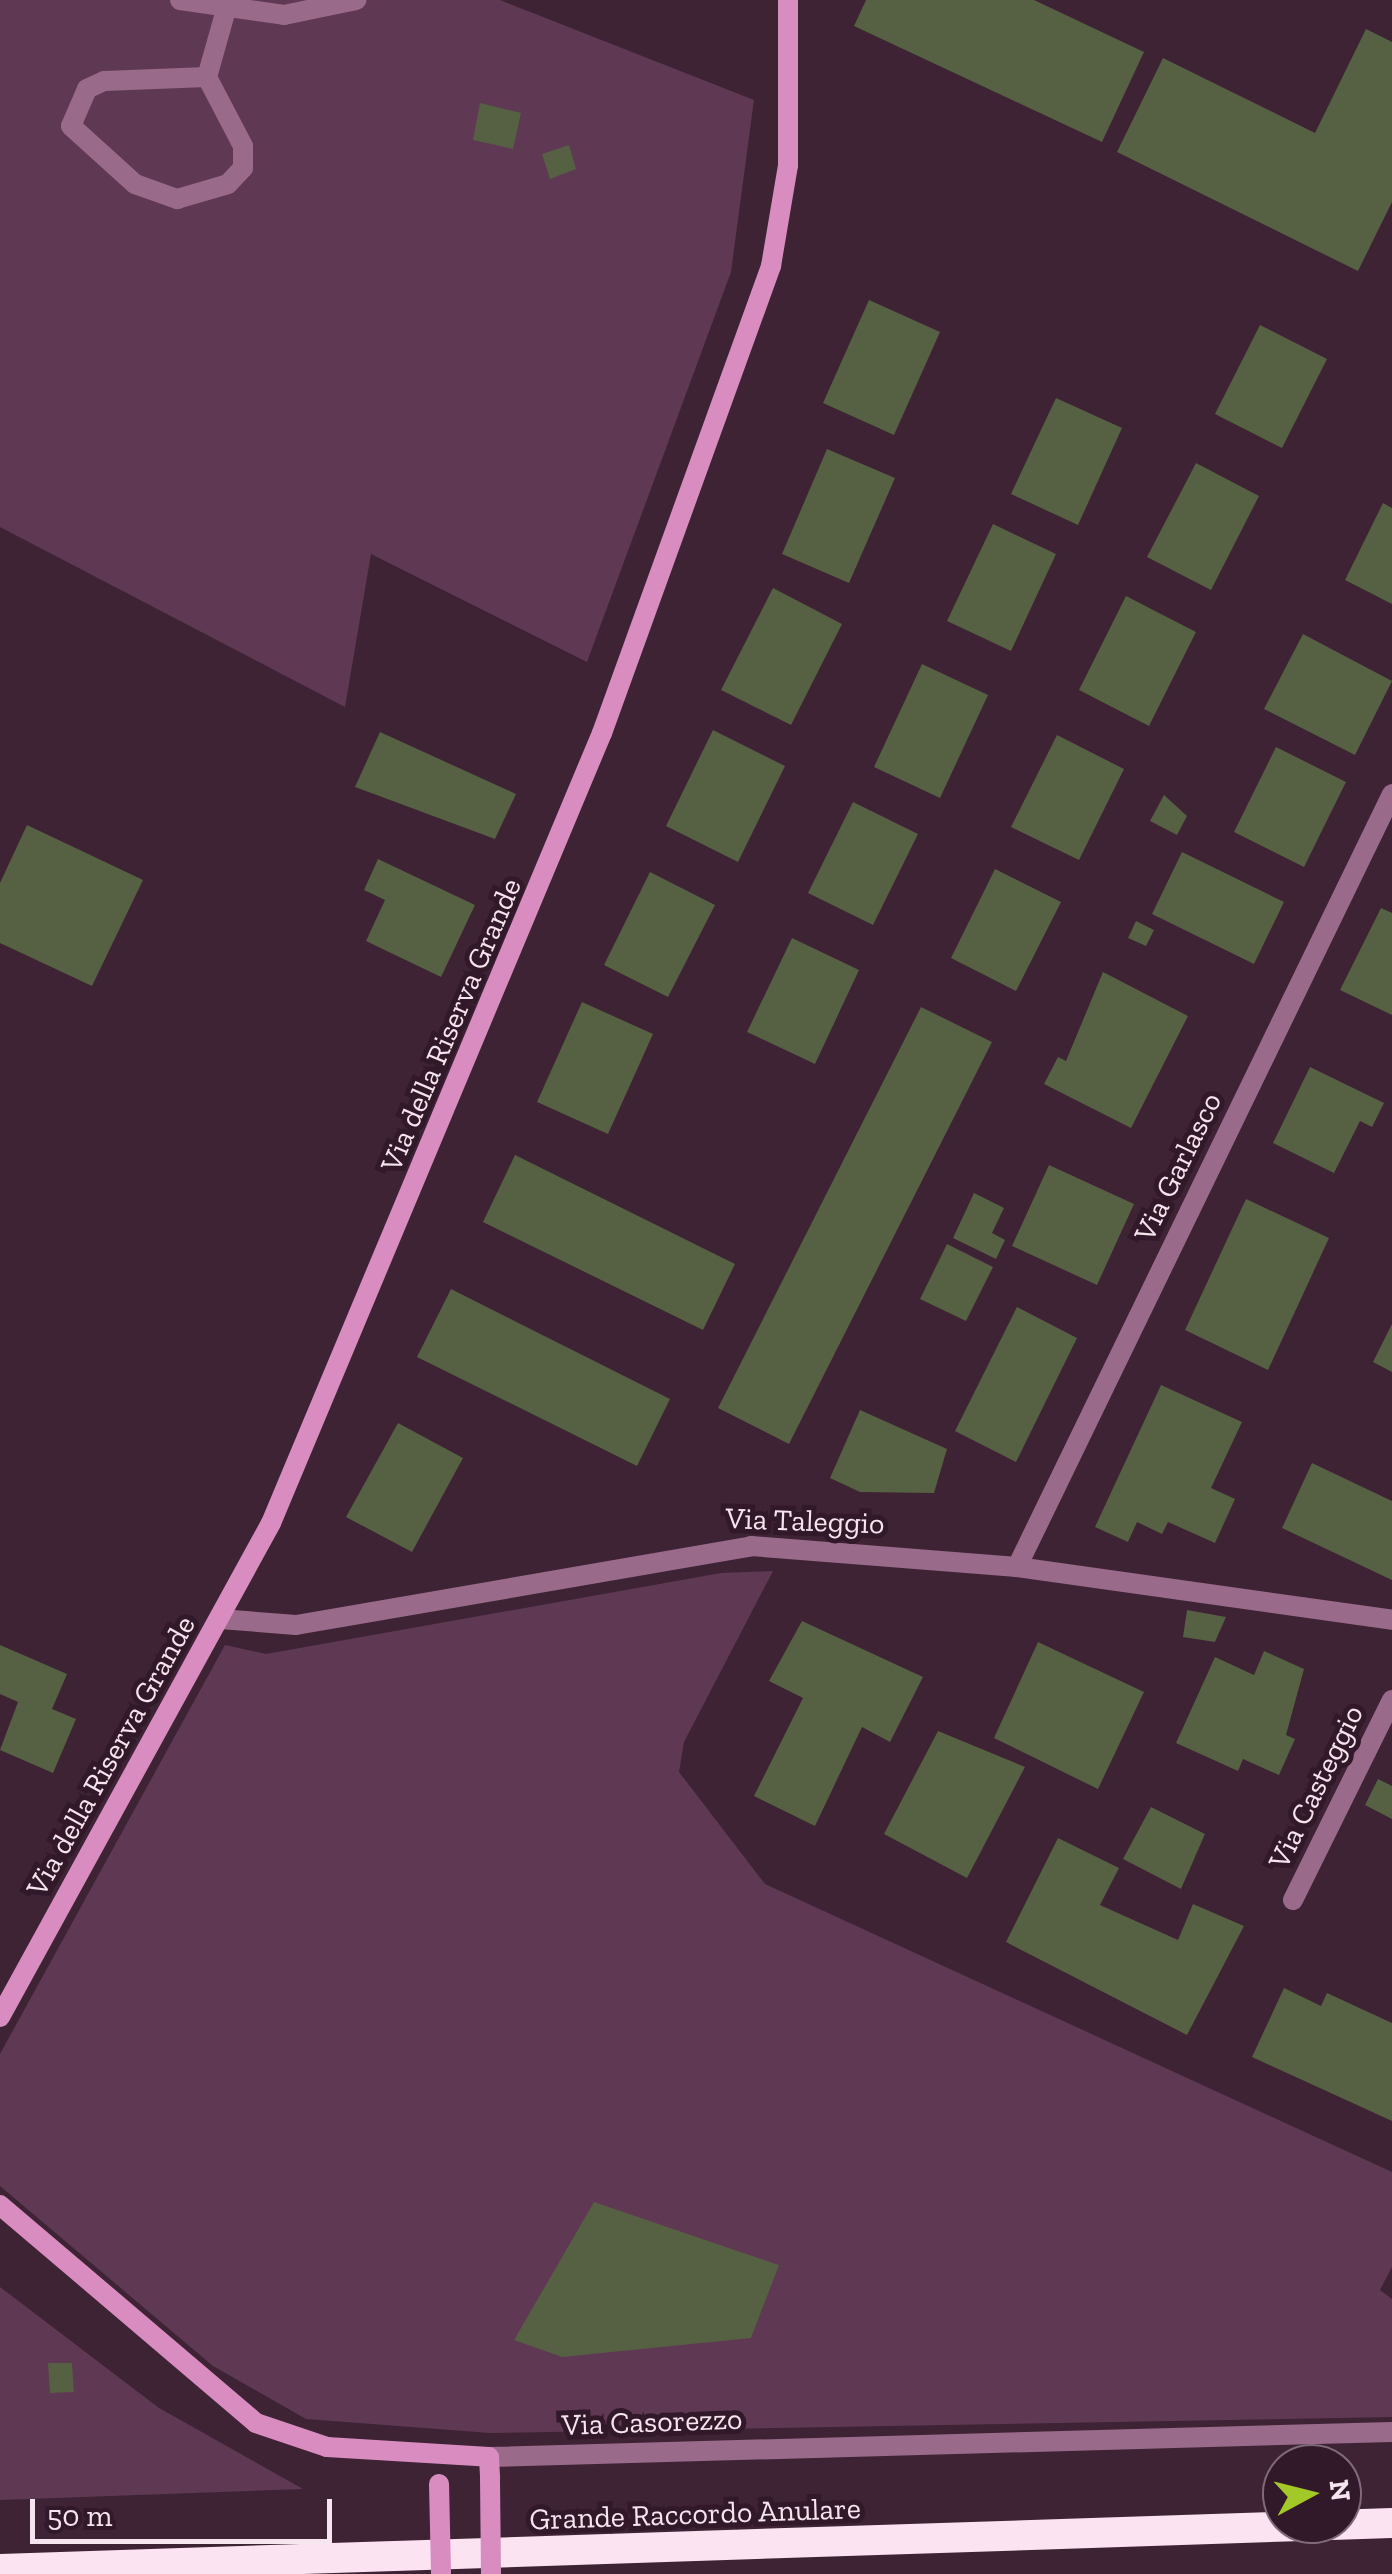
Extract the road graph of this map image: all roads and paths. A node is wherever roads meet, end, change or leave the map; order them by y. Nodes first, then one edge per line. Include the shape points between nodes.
1 (180, 0) edge
2 (356, 0) edge
3 (790, 5) edge
4 (226, 10) junction
5 (206, 77) junction
6 (177, 84) junction
7 (223, 110) junction
8 (1392, 794) edge
9 (1017, 1567) junction
10 (220, 1619) junction
11 (1392, 1620) edge
12 (1392, 1700) edge
13 (1293, 1900) dead end
14 (0, 2017) edge
15 (0, 2205) edge
16 (1392, 2432) edge
17 (439, 2456) junction
18 (489, 2457) junction
19 (1392, 2523) edge
20 (0, 2569) edge
21 (441, 2574) edge
22 (491, 2574) edge

1 - 4 street
2 - 4 street via 284,16
3 - 10 street, Via della Riserva Grande via 784,202 739,366 480,1035 292,1478
4 - 5 street
5 - 6 street
5 - 7 street
6 - 7 street
6 - 7 street via 138,73 104,82 87,89 72,126 134,184 177,199 205,195 244,168
8 - 9 street, Via Garlasco
9 - 10 street, Via Taleggio via 732,1546 296,1625
9 - 11 street, Via Taleggio
10 - 14 street, Via della Riserva Grande
12 - 13 street, Via Casteggio
15 - 17 street, Via Casorezzo via 256,2424 309,2444
16 - 18 street, Via Casorezzo
17 - 18 street, Via Casorezzo
17 - 21 street, bridge
18 - 22 street, bridge
19 - 20 highway, Grande Raccordo Anulare

